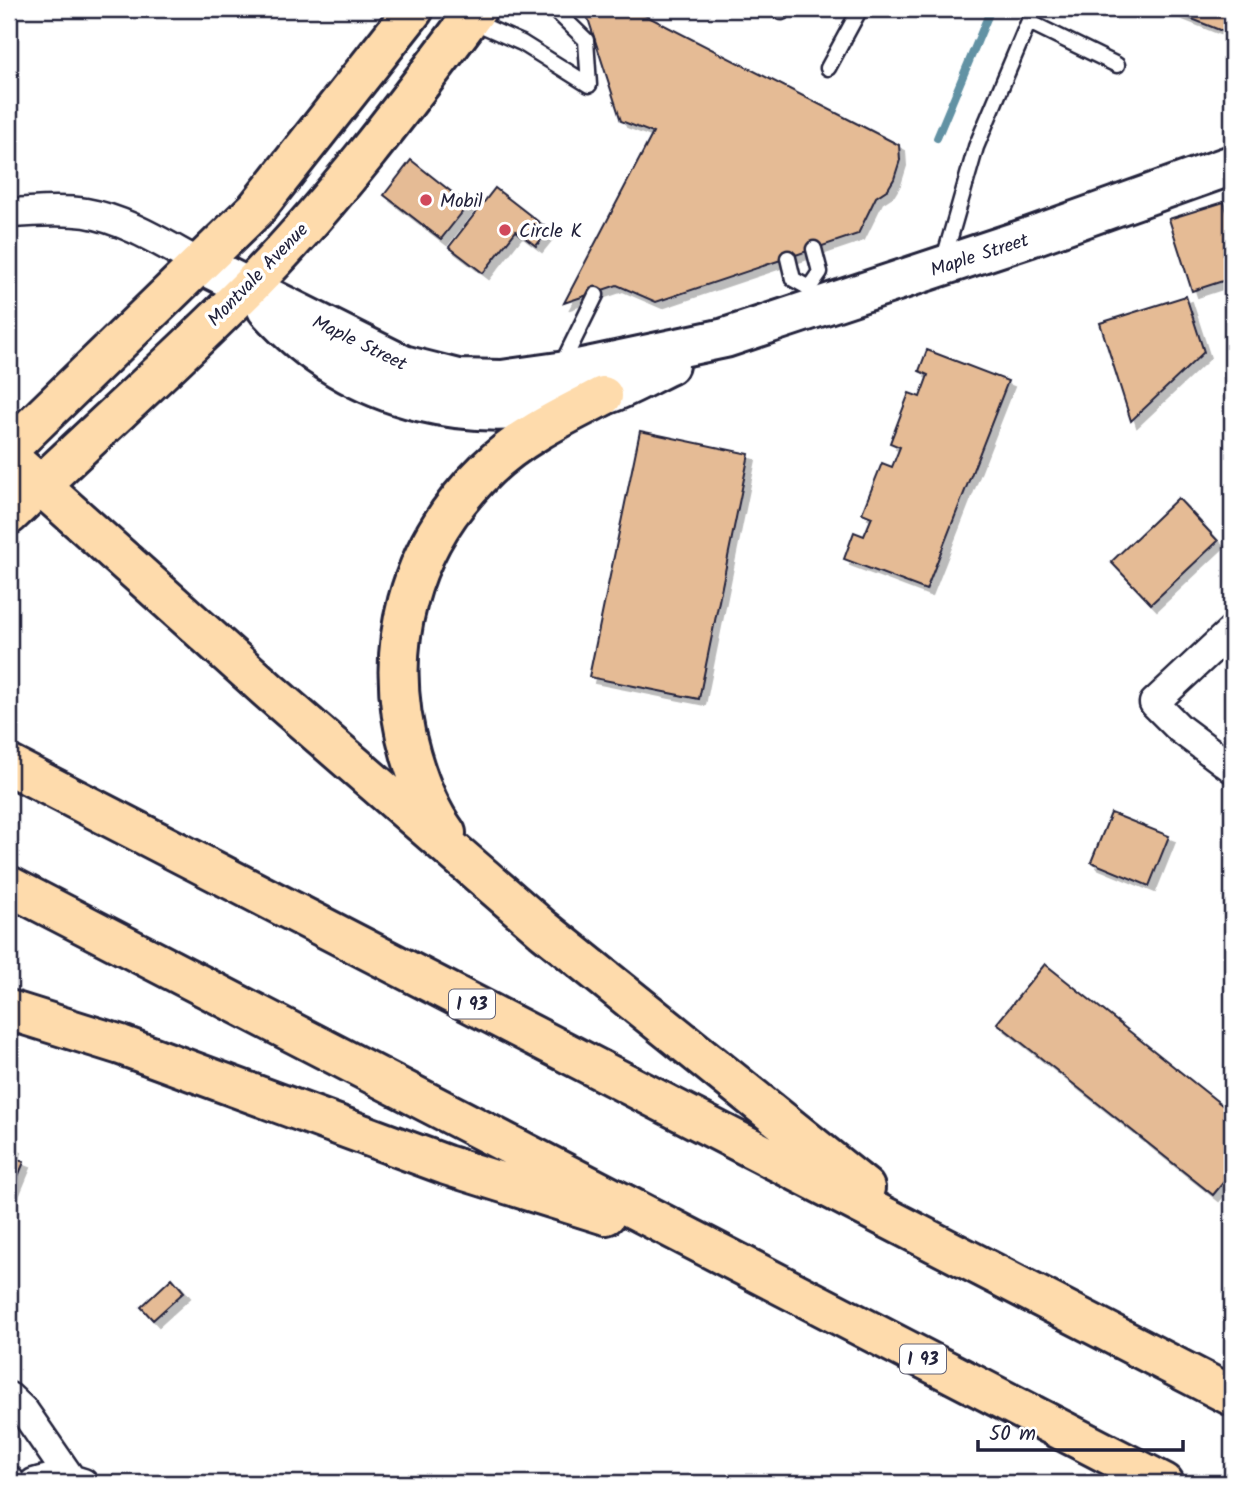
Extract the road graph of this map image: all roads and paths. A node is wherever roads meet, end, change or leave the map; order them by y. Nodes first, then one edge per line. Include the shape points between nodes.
1 (414, 9) edge
2 (554, 9) edge
3 (777, 9) edge
4 (784, 9) edge
5 (860, 9) edge
6 (473, 14) edge
7 (1032, 15) edge
8 (1117, 65) dead end
9 (828, 68) dead end
10 (1232, 165) edge
11 (9, 213) edge
12 (814, 249) dead end
13 (788, 258) dead end
14 (201, 264) junction
15 (942, 267) junction
16 (248, 288) junction
17 (596, 295) dead end
18 (812, 298) junction
19 (725, 338) junction
20 (558, 372) junction
21 (603, 396) junction
22 (9, 449) edge
23 (9, 457) edge
24 (41, 484) junction
25 (9, 515) edge
26 (1232, 630) edge
27 (9, 765) edge
28 (1232, 768) edge
29 (9, 886) edge
30 (494, 886) junction
31 (9, 1010) edge
32 (701, 1244) junction
33 (936, 1244) junction
34 (1217, 1388) edge
35 (9, 1397) edge
36 (1155, 1478) edge
37 (78, 1481) edge
38 (34, 1483) edge

1 - 14 main road via 256,209
2 - 6 lane via 586,40 589,85
3 - 4 lane
5 - 9 lane
6 - 16 main road, Montvale Avenue via 398,113
7 - 8 lane
7 - 15 lane via 976,147
10 - 15 street, Maple Street
11 - 14 street via 71,211 103,217
12 - 18 lane via 820,272
13 - 18 lane via 793,279
14 - 16 street, Maple Street
14 - 22 main road
15 - 18 street, Maple Street
16 - 20 street, Maple Street via 430,374 491,380
16 - 21 street, Maple Street via 309,349 360,380 410,400 455,410 506,411
16 - 24 main road, Montvale Avenue
17 - 20 lane
18 - 19 street, Maple Street
19 - 20 street, Maple Street
19 - 21 street, Maple Street
21 - 30 main road via 516,444 471,485 424,554 404,615 397,687 413,763 443,829
23 - 24 main road
24 - 25 main road, Montvale Avenue
24 - 30 main road
26 - 28 street via 1154,703
27 - 33 main road, I 93
29 - 32 main road, I 93
30 - 33 main road via 667,1031
31 - 32 main road via 134,1049 446,1165
32 - 36 main road, I 93
33 - 34 main road, I 93
35 - 37 street
37 - 38 street via 49,1478

